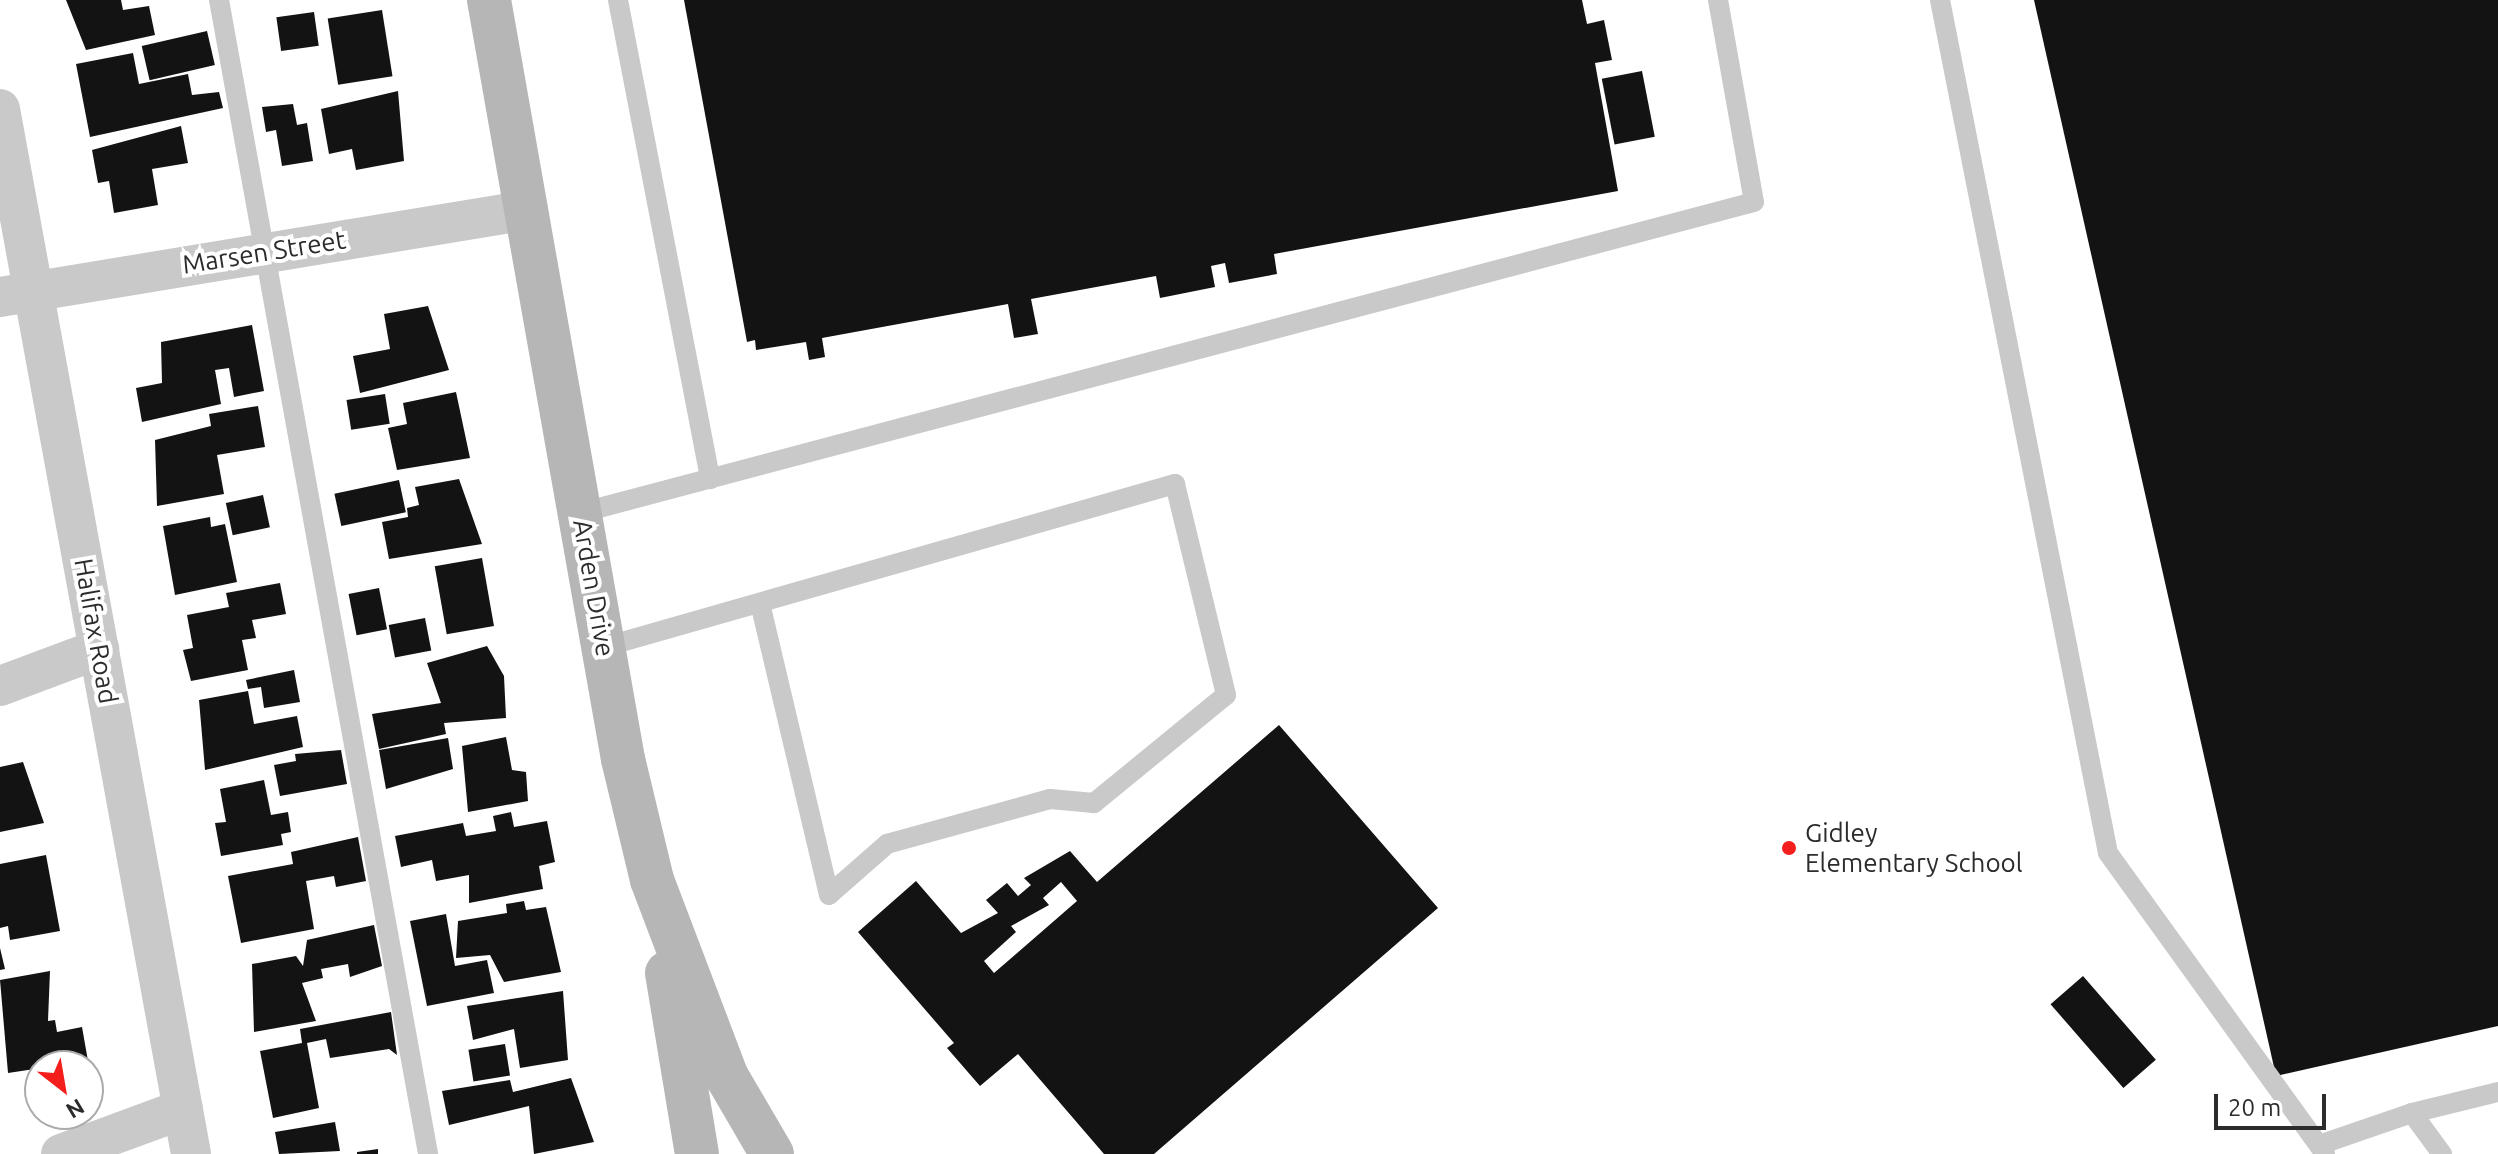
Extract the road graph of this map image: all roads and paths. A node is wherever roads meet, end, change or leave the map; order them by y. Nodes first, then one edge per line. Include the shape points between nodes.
1 (219, 0) edge
2 (489, 0) edge
3 (618, 0) edge
4 (1718, 0) edge
5 (1940, 0) edge
6 (0, 109) edge
7 (528, 210) junction
8 (264, 251) junction
9 (18, 293) edge
10 (710, 479) junction
11 (580, 513) junction
12 (761, 607) junction
13 (604, 647) junction
14 (99, 649) junction
15 (0, 686) edge
16 (652, 880) junction
17 (2498, 1092) edge
18 (183, 1109) junction
19 (2412, 1113) junction
20 (2322, 1150) edge
21 (61, 1154) edge
22 (191, 1154) edge
23 (428, 1154) edge
24 (697, 1154) edge
25 (772, 1154) edge
26 (2442, 1154) edge

1 - 8 lane
2 - 7 street, Arden Drive
3 - 10 lane
4 - 10 lane via 1754,202
5 - 20 lane via 2108,853
6 - 9 street, Halifax Road
7 - 8 street, Marsen Street
7 - 11 street, Arden Drive
8 - 9 street, Marsen Street
8 - 23 lane
9 - 14 street, Halifax Road
10 - 11 lane
11 - 13 street, Arden Drive
12 - 12 lane via 1175,484 1226,695 1094,803 1050,799 887,844 829,895
12 - 13 lane
13 - 16 street, Arden Drive
14 - 15 street
14 - 18 street, Halifax Road
16 - 24 street
16 - 25 street, Arden Drive via 727,1077
17 - 19 lane
18 - 21 street
18 - 22 street, Halifax Road
19 - 20 lane
19 - 26 lane

